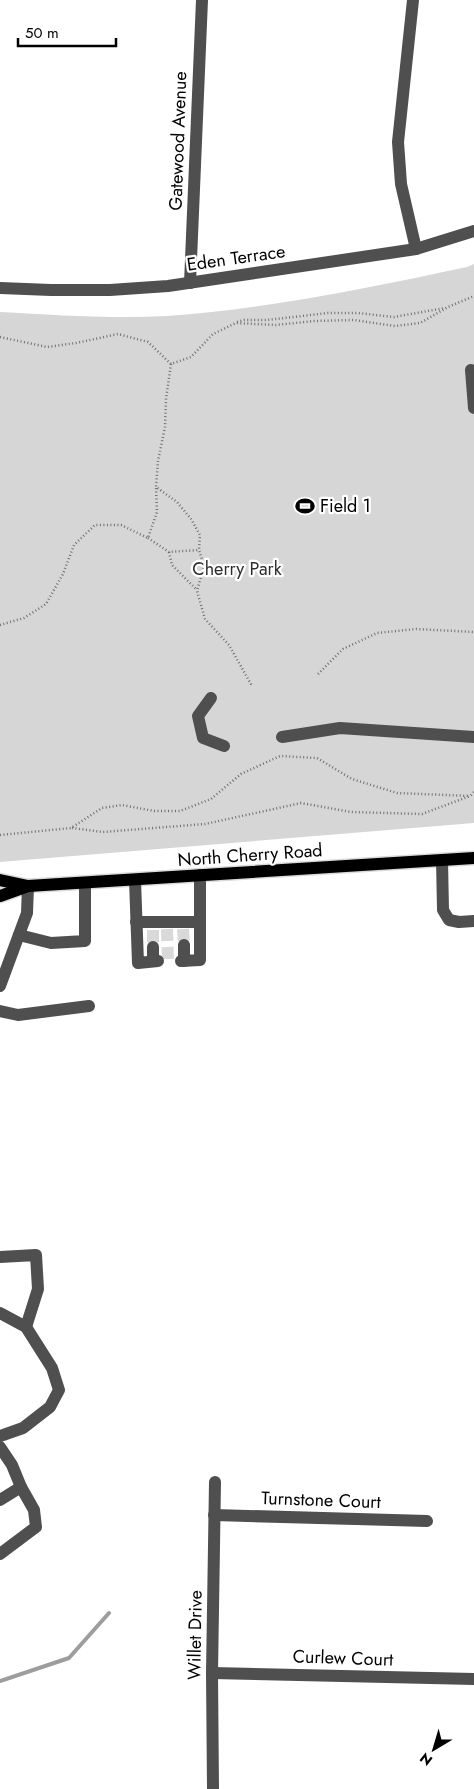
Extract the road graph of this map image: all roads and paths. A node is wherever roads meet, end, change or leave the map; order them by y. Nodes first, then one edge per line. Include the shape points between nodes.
1 (202, 0) edge
2 (413, 0) edge
3 (474, 231) edge
4 (416, 249) junction
5 (190, 283) junction
6 (0, 288) edge
7 (474, 296) edge
8 (448, 307) junction
9 (236, 323) junction
10 (0, 337) edge
11 (171, 364) junction
12 (471, 370) dead end
13 (474, 408) edge
14 (156, 487) junction
15 (148, 538) junction
16 (199, 550) junction
17 (169, 552) junction
18 (197, 590) junction
19 (0, 626) edge
20 (474, 632) edge
21 (318, 674) dead end
22 (252, 686) dead end
23 (211, 698) dead end
24 (282, 737) dead end
25 (474, 737) edge
26 (224, 746) dead end
27 (474, 792) edge
28 (470, 796) junction
29 (71, 828) junction
30 (0, 835) edge
31 (474, 858) edge
32 (442, 860) junction
33 (200, 876) junction
34 (0, 880) edge
35 (135, 880) junction
36 (84, 883) junction
37 (28, 886) junction
38 (0, 896) edge
39 (474, 921) edge
40 (136, 922) junction
41 (200, 922) junction
42 (19, 935) junction
43 (184, 945) tunnel mouth
44 (153, 947) tunnel mouth
45 (0, 986) edge
46 (89, 1006) dead end
47 (0, 1011) edge
48 (0, 1257) edge
49 (0, 1313) edge
50 (26, 1327) junction
51 (0, 1436) edge
52 (1, 1452) edge
53 (215, 1482) dead end
54 (21, 1488) junction
55 (0, 1500) edge
56 (214, 1515) junction
57 (427, 1521) dead end
58 (0, 1554) edge
59 (212, 1672) junction
60 (474, 1680) edge
61 (213, 1789) edge

1 - 5 street, Gatewood Avenue
2 - 4 street via 398,142 401,184
3 - 4 street, Eden Terrace
4 - 5 street, Eden Terrace
5 - 6 street, Eden Terrace via 110,290
7 - 8 path
8 - 9 path via 394,317 328,313
8 - 9 path via 420,323 395,326 354,320 276,326
9 - 11 path via 213,334 191,357
10 - 11 path via 47,347 118,334 148,342
11 - 14 path
12 - 13 street
14 - 15 path via 157,512
14 - 16 path via 177,502 191,519 200,535
15 - 17 path
15 - 19 path via 121,524 95,525 74,545 46,604 24,618
16 - 17 path
16 - 18 path via 204,566
17 - 18 path via 172,566
18 - 22 path via 205,619 229,645
20 - 21 path via 416,629 378,633 344,649
23 - 26 street via 198,716 203,738
24 - 25 street via 340,728
27 - 28 path
28 - 29 path via 422,814 351,812 301,802 205,824 104,832
28 - 29 path via 397,793 352,779 317,758 280,756 241,774 211,799 180,811 154,811 122,805 102,808
29 - 30 path
31 - 32 main road, North Cherry Road
32 - 33 main road, North Cherry Road
32 - 39 street via 444,910 448,920
33 - 35 main road, North Cherry Road
33 - 41 street
34 - 37 main road, North Cherry Road
35 - 36 main road, North Cherry Road
35 - 40 street
36 - 37 main road, North Cherry Road
36 - 42 street via 86,941 51,943
37 - 38 main road, North Cherry Road
37 - 42 street via 27,913
40 - 41 street via 153,926
40 - 44 street via 138,963 155,961
41 - 43 street via 200,960 182,961
42 - 45 street
46 - 47 street via 18,1015
48 - 50 street via 36,1255 38,1289
49 - 50 street
50 - 51 street via 52,1368 59,1390 50,1407 23,1428
52 - 54 street via 12,1464
53 - 56 street, Willet Drive
54 - 55 street
54 - 58 street via 34,1510 36,1527
56 - 57 street, Turnstone Court
56 - 59 street, Willet Drive
59 - 60 street, Curlew Court
59 - 61 street, Willet Drive

